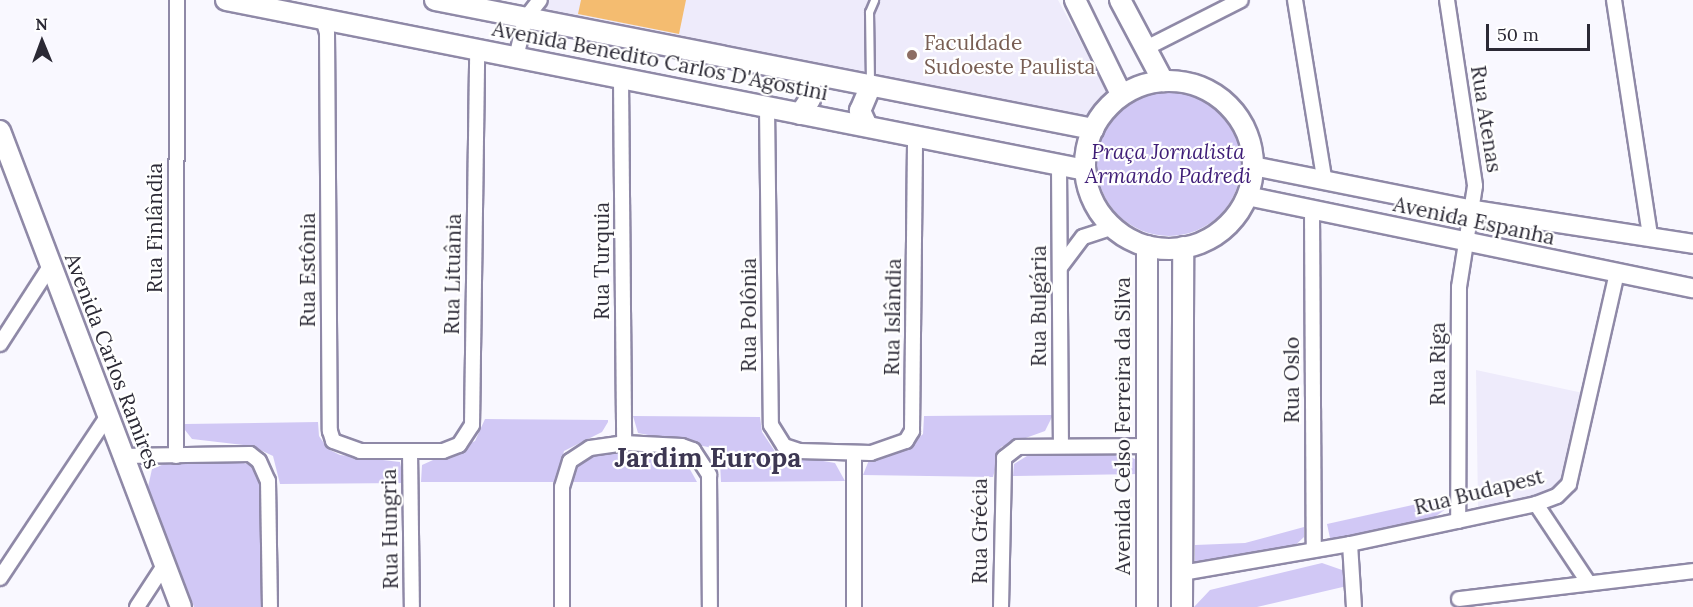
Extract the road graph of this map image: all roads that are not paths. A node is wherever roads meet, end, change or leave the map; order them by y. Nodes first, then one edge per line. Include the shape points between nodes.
1 (177, 0) edge
2 (226, 0) edge
3 (435, 0) edge
4 (540, 0) edge
5 (874, 0) edge
6 (1075, 0) edge
7 (1120, 0) edge
8 (1241, 0) edge
9 (1295, 0) edge
10 (1447, 0) edge
11 (1614, 0) edge
12 (1222, 4) edge
13 (292, 7) edge
14 (323, 19) junction
15 (525, 19) junction
16 (1146, 48) junction
17 (477, 50) junction
18 (516, 58) junction
19 (810, 75) junction
20 (621, 79) junction
21 (1163, 81) junction
22 (870, 87) junction
23 (1121, 94) junction
24 (767, 108) junction
25 (800, 114) junction
26 (867, 126) junction
27 (1092, 129) junction
28 (0, 131) edge
29 (915, 137) junction
30 (1059, 166) junction
31 (1253, 166) junction
32 (1085, 170) junction
33 (1324, 177) junction
34 (1247, 196) junction
35 (1312, 210) junction
36 (1474, 210) junction
37 (1113, 227) junction
38 (1650, 235) junction
39 (1466, 242) junction
40 (1693, 244) edge
41 (1148, 246) junction
42 (1183, 247) junction
43 (51, 265) junction
44 (1060, 268) junction
45 (1617, 273) junction
46 (1693, 288) edge
47 (0, 344) edge
48 (107, 417) junction
49 (624, 443) junction
50 (1061, 446) junction
51 (1146, 446) junction
52 (410, 451) junction
53 (854, 454) junction
54 (123, 456) junction
55 (176, 456) junction
56 (1536, 504) junction
57 (1458, 521) junction
58 (1350, 544) junction
59 (1314, 550) junction
60 (165, 564) junction
61 (1693, 571) edge
62 (1182, 573) junction
63 (0, 578) edge
64 (1588, 582) junction
65 (1455, 602) dead end
66 (137, 607) edge
67 (181, 607) edge
68 (270, 607) edge
69 (412, 607) edge
70 (562, 607) edge
71 (711, 607) edge
72 (854, 607) edge
73 (1001, 607) edge
74 (1147, 607) edge
75 (1182, 607) edge
76 (1354, 607) edge

1 - 55 street, Rua Finlândia
2 - 13 main road, Avenida Benedito Carlos D'Agostini
3 - 15 main road, Avenida Benedito Carlos D'Agostini
4 - 15 street
5 - 22 lane via 868,12
6 - 23 main road
7 - 16 main road
8 - 12 street
9 - 33 street
10 - 36 street, Rua Atenas via 1475,186
11 - 38 street
12 - 16 street
13 - 14 main road, Avenida Benedito Carlos D'Agostini
14 - 17 main road, Avenida Benedito Carlos D'Agostini
14 - 52 street, Rua Estônia via 327,33 330,431 333,441 360,451
15 - 18 street
15 - 19 main road, Avenida Benedito Carlos D'Agostini
16 - 21 main road
17 - 18 main road, Avenida Benedito Carlos D'Agostini
17 - 52 street, Rua Lituânia via 472,425 459,446 443,451
18 - 20 main road, Avenida Benedito Carlos D'Agostini
19 - 22 main road, Avenida Benedito Carlos D'Agostini
19 - 25 main road via 810,99
20 - 24 main road, Avenida Benedito Carlos D'Agostini
20 - 49 street, Rua Turquia
21 - 23 main road
21 - 31 main road via 1191,84 1216,95 1236,114 1249,139
22 - 26 main road via 860,111
22 - 27 main road, Avenida Benedito Carlos D'Agostini
23 - 27 main road
24 - 25 main road, Avenida Benedito Carlos D'Agostini
24 - 53 street, Rua Polônia via 771,425 784,447
25 - 26 main road, Avenida Benedito Carlos D'Agostini
26 - 29 main road, Avenida Benedito Carlos D'Agostini
27 - 32 main road
28 - 43 main road, Avenida Carlos Ramires
29 - 30 main road, Avenida Benedito Carlos D'Agostini
29 - 53 street, Rua Islândia via 912,431 897,446
30 - 32 main road, Avenida Benedito Carlos D'Agostini
30 - 44 street, Rua Bulgária
31 - 33 street, Avenida Espanha
31 - 34 main road
32 - 37 main road via 1094,201
33 - 36 street, Avenida Espanha
34 - 35 street, Avenida Espanha
34 - 42 main road via 1222,230
35 - 39 street, Avenida Espanha
35 - 59 street, Rua Oslo
36 - 38 street, Avenida Espanha
36 - 39 street, Rua Riga
37 - 41 main road
37 - 44 street via 1083,237
38 - 40 street, Avenida Espanha
39 - 45 street, Avenida Espanha
39 - 57 street, Rua Riga via 1459,287
41 - 42 main road
41 - 51 main road, Avenida Celso Ferreira da Silva
42 - 62 main road
43 - 47 street
43 - 48 main road, Avenida Carlos Ramires
44 - 50 street, Rua Bulgária
45 - 46 street, Avenida Espanha
45 - 56 street, Rua Budapest via 1569,484
48 - 54 main road, Avenida Carlos Ramires
48 - 63 street
49 - 70 street via 590,448 570,461 562,487
49 - 71 street via 693,450 709,475
50 - 51 street, Rua Grécia
50 - 73 street, Rua Grécia via 1018,447 1004,458
51 - 74 main road, Avenida Celso Ferreira da Silva
52 - 69 street, Rua Hungria
53 - 72 street
54 - 55 street
54 - 60 main road, Avenida Carlos Ramires
55 - 68 street via 250,454 259,461 268,481
56 - 57 street, Rua Budapest
56 - 64 street
57 - 58 street, Rua Budapest
58 - 59 street, Rua Budapest
58 - 76 street
59 - 62 street, Rua Budapest
60 - 66 street
60 - 67 main road, Avenida Carlos Ramires
61 - 64 street
62 - 75 main road
64 - 65 street

